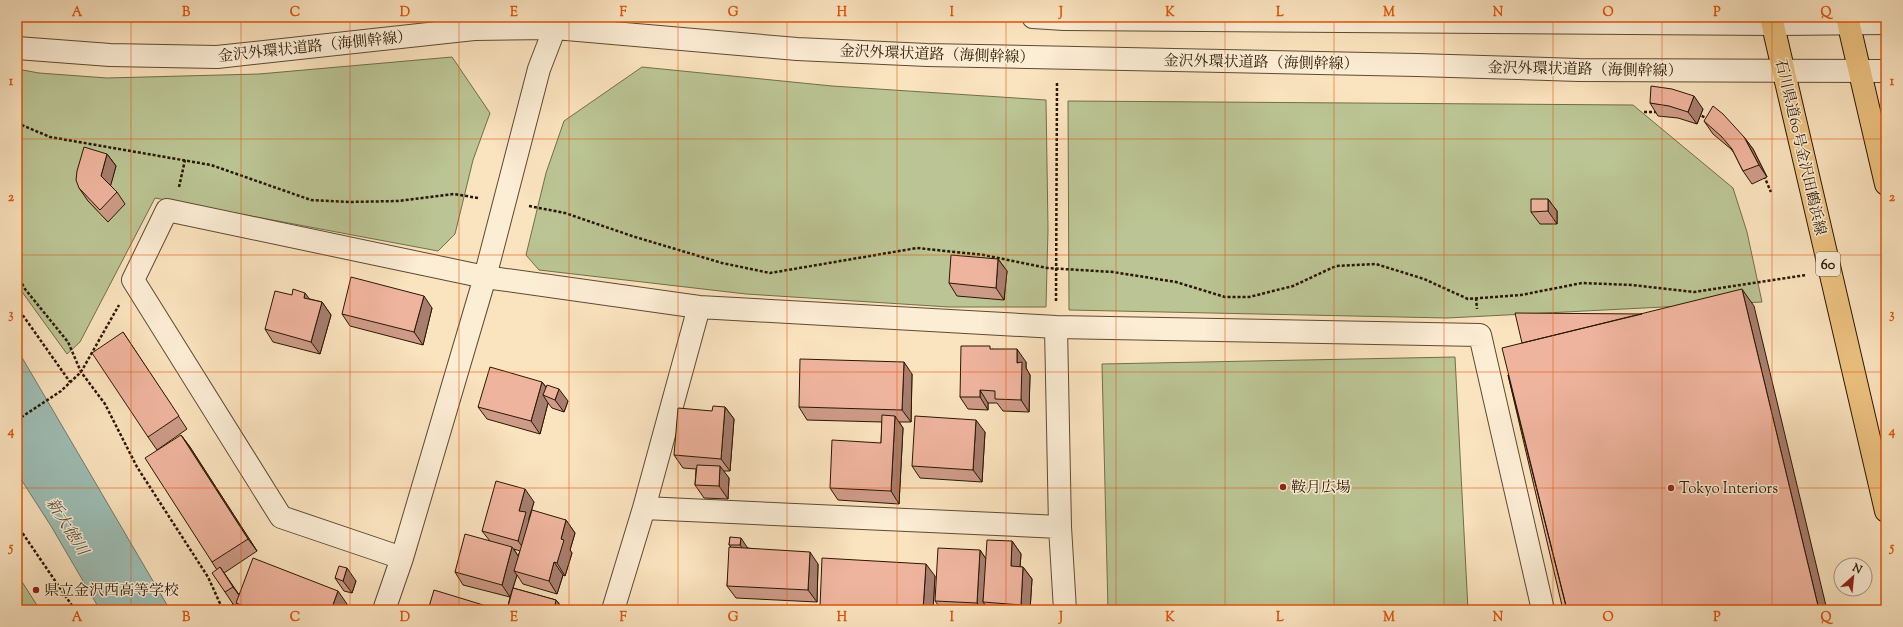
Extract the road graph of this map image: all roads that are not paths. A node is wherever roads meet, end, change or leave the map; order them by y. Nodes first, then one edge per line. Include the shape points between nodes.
1 (1033, 17) edge
2 (1064, 18) edge
3 (1848, 20) edge
4 (1772, 21) edge
5 (557, 23) edge
6 (1886, 23) edge
7 (17, 48) edge
8 (1784, 71) junction
9 (1860, 71) junction
10 (1886, 71) edge
11 (1886, 184) edge
12 (485, 277) junction
13 (699, 307) junction
14 (1056, 327) junction
15 (644, 508) junction
16 (1886, 511) edge
17 (1060, 527) junction
18 (402, 558) junction
19 (384, 610) edge
20 (613, 610) edge
21 (1065, 610) edge
22 (1543, 610) edge

1 - 2 street
2 - 4 street
3 - 4 street
3 - 6 street
3 - 9 main road
4 - 8 main road, 石川県道60号金沢田鶴浜線 / 60
5 - 7 street, 金沢外環状道路（海側幹線） via 474,29 217,57 110,55
5 - 8 street, 金沢外環状道路（海側幹線） via 797,49 927,55 1579,70
5 - 12 street via 539,69
8 - 9 street, 金沢外環状道路（海側幹線）
8 - 16 main road, 石川県道60号金沢田鶴浜線 / 60
9 - 10 street, 金沢外環状道路（海側幹線）
9 - 11 main road
12 - 13 street
12 - 18 street
12 - 18 street via 167,210 133,280 281,517
13 - 14 street
13 - 15 street
14 - 17 street
14 - 22 street via 1480,335
15 - 17 street
15 - 20 street
17 - 21 street
18 - 19 street

